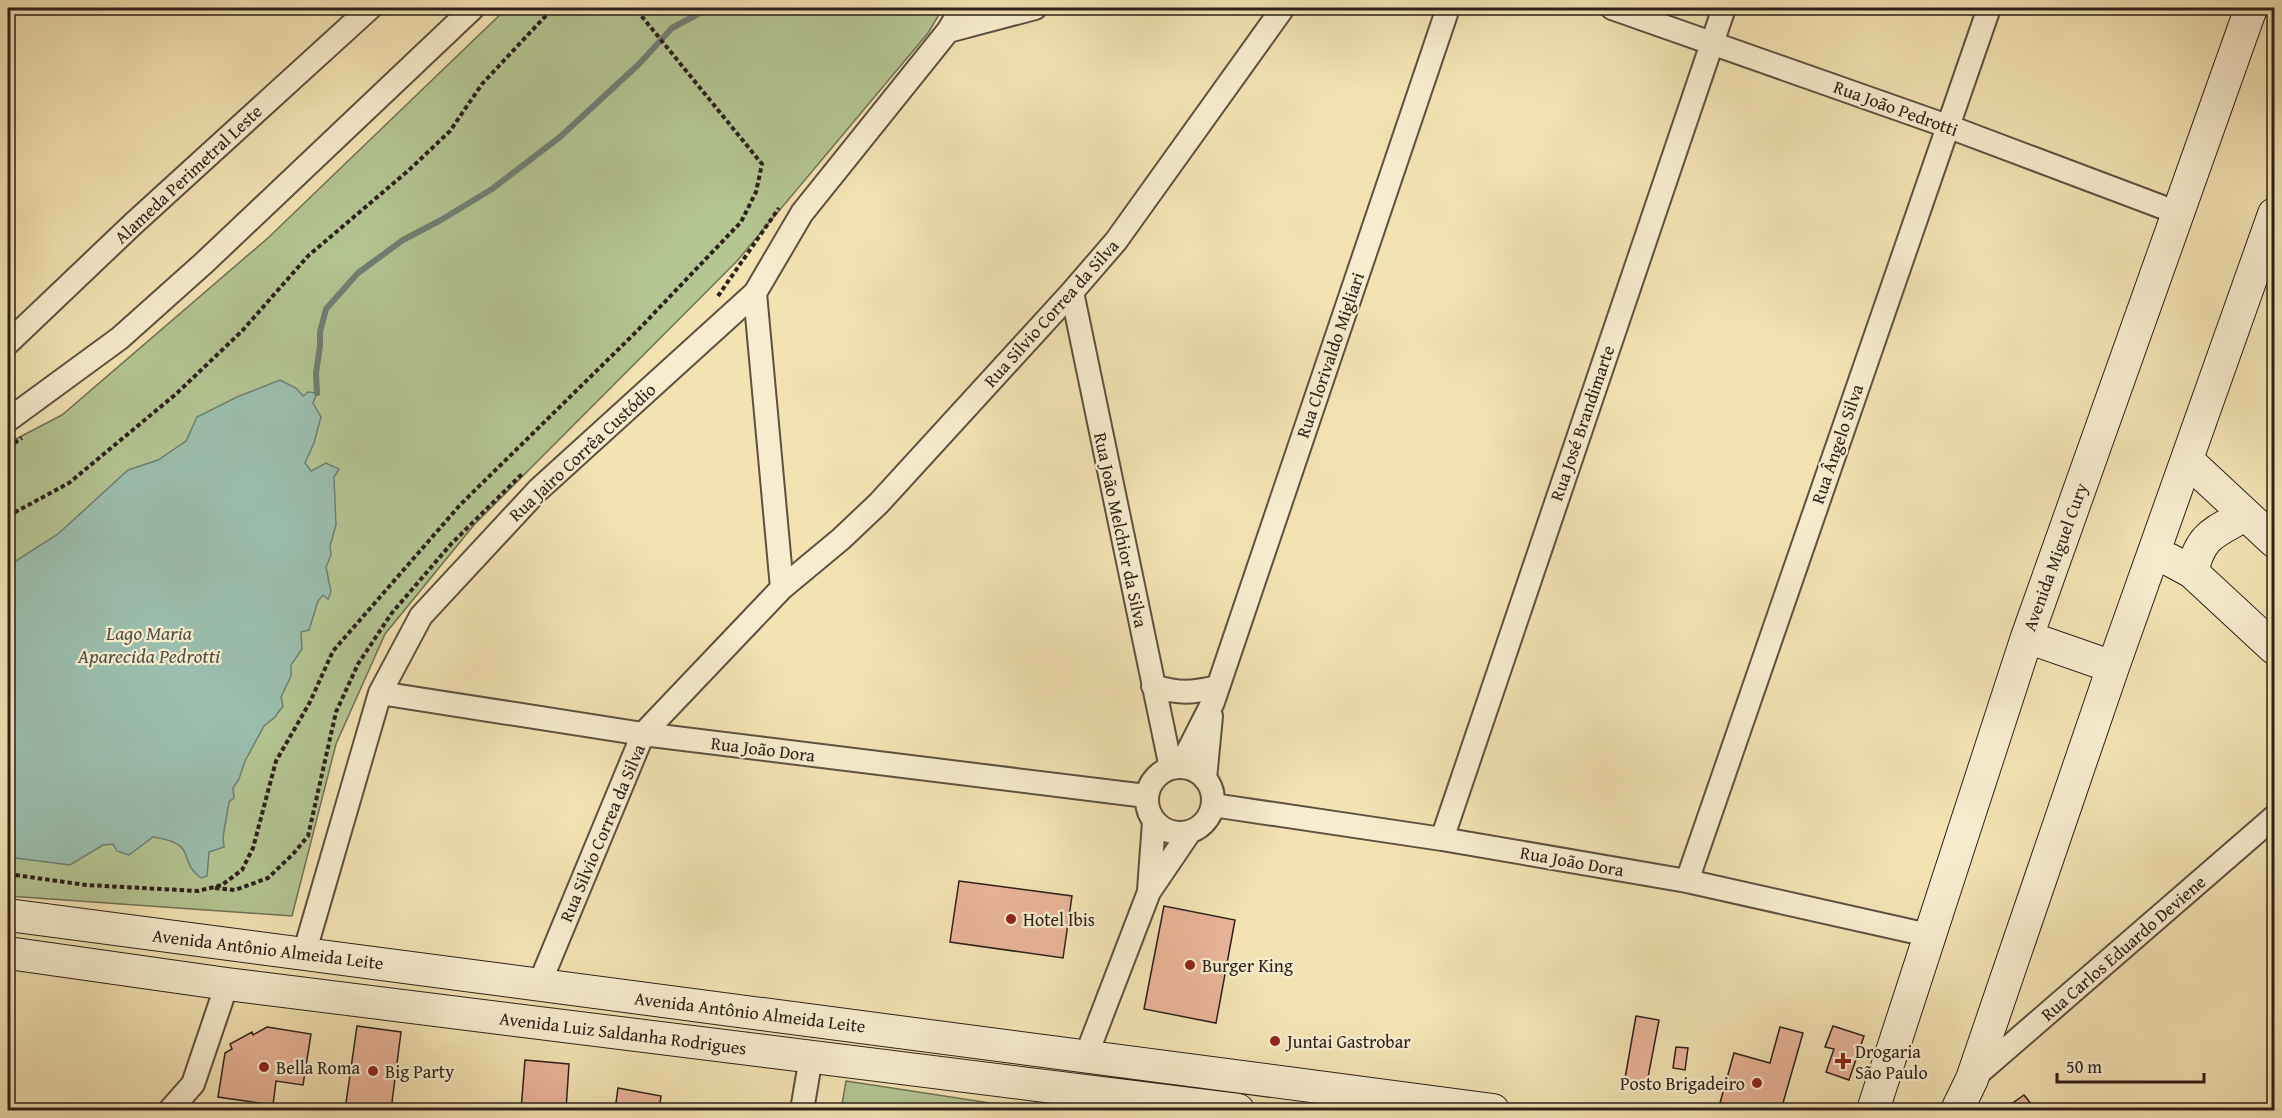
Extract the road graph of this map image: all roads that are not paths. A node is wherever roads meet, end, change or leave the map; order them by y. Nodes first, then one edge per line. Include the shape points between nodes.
1 (370, 8) edge
2 (472, 8) edge
3 (962, 8) edge
4 (1035, 8) edge
5 (1283, 8) edge
6 (1448, 8) edge
7 (1612, 8) edge
8 (1724, 8) edge
9 (1989, 8) edge
10 (2251, 8) edge
11 (948, 31) junction
12 (1711, 43) junction
13 (1947, 126) junction
14 (2178, 213) junction
15 (2274, 214) edge
16 (1072, 292) junction
17 (755, 293) junction
18 (8, 343) edge
19 (8, 420) edge
20 (2187, 460) junction
21 (2245, 515) junction
22 (2273, 537) edge
23 (2155, 555) junction
24 (2192, 572) junction
25 (782, 588) junction
26 (2026, 637) junction
27 (2274, 648) edge
28 (2113, 667) junction
29 (1153, 686) junction
30 (380, 693) junction
31 (1215, 695) junction
32 (643, 734) junction
33 (1175, 767) junction
34 (1205, 778) junction
35 (1146, 795) junction
36 (1213, 805) junction
37 (2274, 817) edge
38 (1154, 822) junction
39 (1189, 833) junction
40 (1442, 839) junction
41 (1687, 881) junction
42 (1149, 892) junction
43 (8, 915) edge
44 (1928, 935) junction
45 (8, 953) edge
46 (304, 954) junction
47 (227, 984) junction
48 (539, 985) junction
49 (1086, 1056) junction
50 (811, 1057) junction
51 (1971, 1079) junction
52 (170, 1110) edge
53 (802, 1110) edge
54 (1238, 1110) edge
55 (1493, 1110) edge
56 (1873, 1110) edge
57 (1957, 1110) edge

1 - 18 street, Alameda Perimetral Leste
2 - 19 street via 128,331
3 - 11 street, Rua Jairo Corrêa Custódio
4 - 11 street
5 - 16 street, Rua Silvio Correa da Silva via 1116,241
6 - 31 street, Rua Clorivaldo Migliari
7 - 12 street, Rua João Pedrotti
8 - 12 street, Rua José Brandimarte
9 - 13 street, Rua Ângelo Silva
10 - 14 main road, Avenida Miguel Cury
11 - 17 street, Rua Jairo Corrêa Custódio via 802,213
12 - 13 street, Rua João Pedrotti
12 - 40 street, Rua José Brandimarte
13 - 14 street, Rua João Pedrotti
13 - 41 street, Rua Ângelo Silva
14 - 26 main road, Avenida Miguel Cury
15 - 20 main road
16 - 25 street, Rua Silvio Correa da Silva via 879,503
16 - 29 street, Rua João Melchior da Silva
17 - 25 street
17 - 30 street, Rua Jairo Corrêa Custódio via 538,490 421,616
20 - 21 main road
20 - 23 main road
21 - 22 main road
21 - 24 main road via 2207,537 2197,552
23 - 24 main road
23 - 28 main road
24 - 27 main road
25 - 32 street, Rua Silvio Correa da Silva
26 - 28 main road
26 - 44 main road, Avenida Miguel Cury
28 - 51 main road
29 - 31 street via 1178,693
29 - 33 street, Rua João Melchior da Silva
30 - 32 street, Rua João Dora
30 - 46 street, Rua Jairo Corrêa Custódio
31 - 33 street, Rua Clorivaldo Migliari
31 - 34 street, Rua Clorivaldo Migliari
32 - 35 street, Rua João Dora
32 - 48 street, Rua Silvio Correa da Silva
33 - 34 street via 1198,772
33 - 35 street via 1154,778
34 - 36 street
35 - 38 street
36 - 39 street via 1205,823
36 - 40 street, Rua João Dora
37 - 51 street, Rua Carlos Eduardo Deviene
38 - 39 street via 1170,833
38 - 42 street
39 - 42 street
40 - 41 street, Rua João Dora
41 - 44 street, Rua João Dora
42 - 49 street
43 - 46 main road, Avenida Antônio Almeida Leite
44 - 56 main road, Avenida Miguel Cury
45 - 47 main road, Avenida Luiz Saldanha Rodrigues
46 - 48 main road, Avenida Antônio Almeida Leite
47 - 50 main road, Avenida Luiz Saldanha Rodrigues
47 - 52 street via 193,1084
48 - 49 main road, Avenida Antônio Almeida Leite
49 - 55 main road, Avenida Antônio Almeida Leite
50 - 53 street
50 - 54 main road, Avenida Luiz Saldanha Rodrigues
51 - 57 main road

